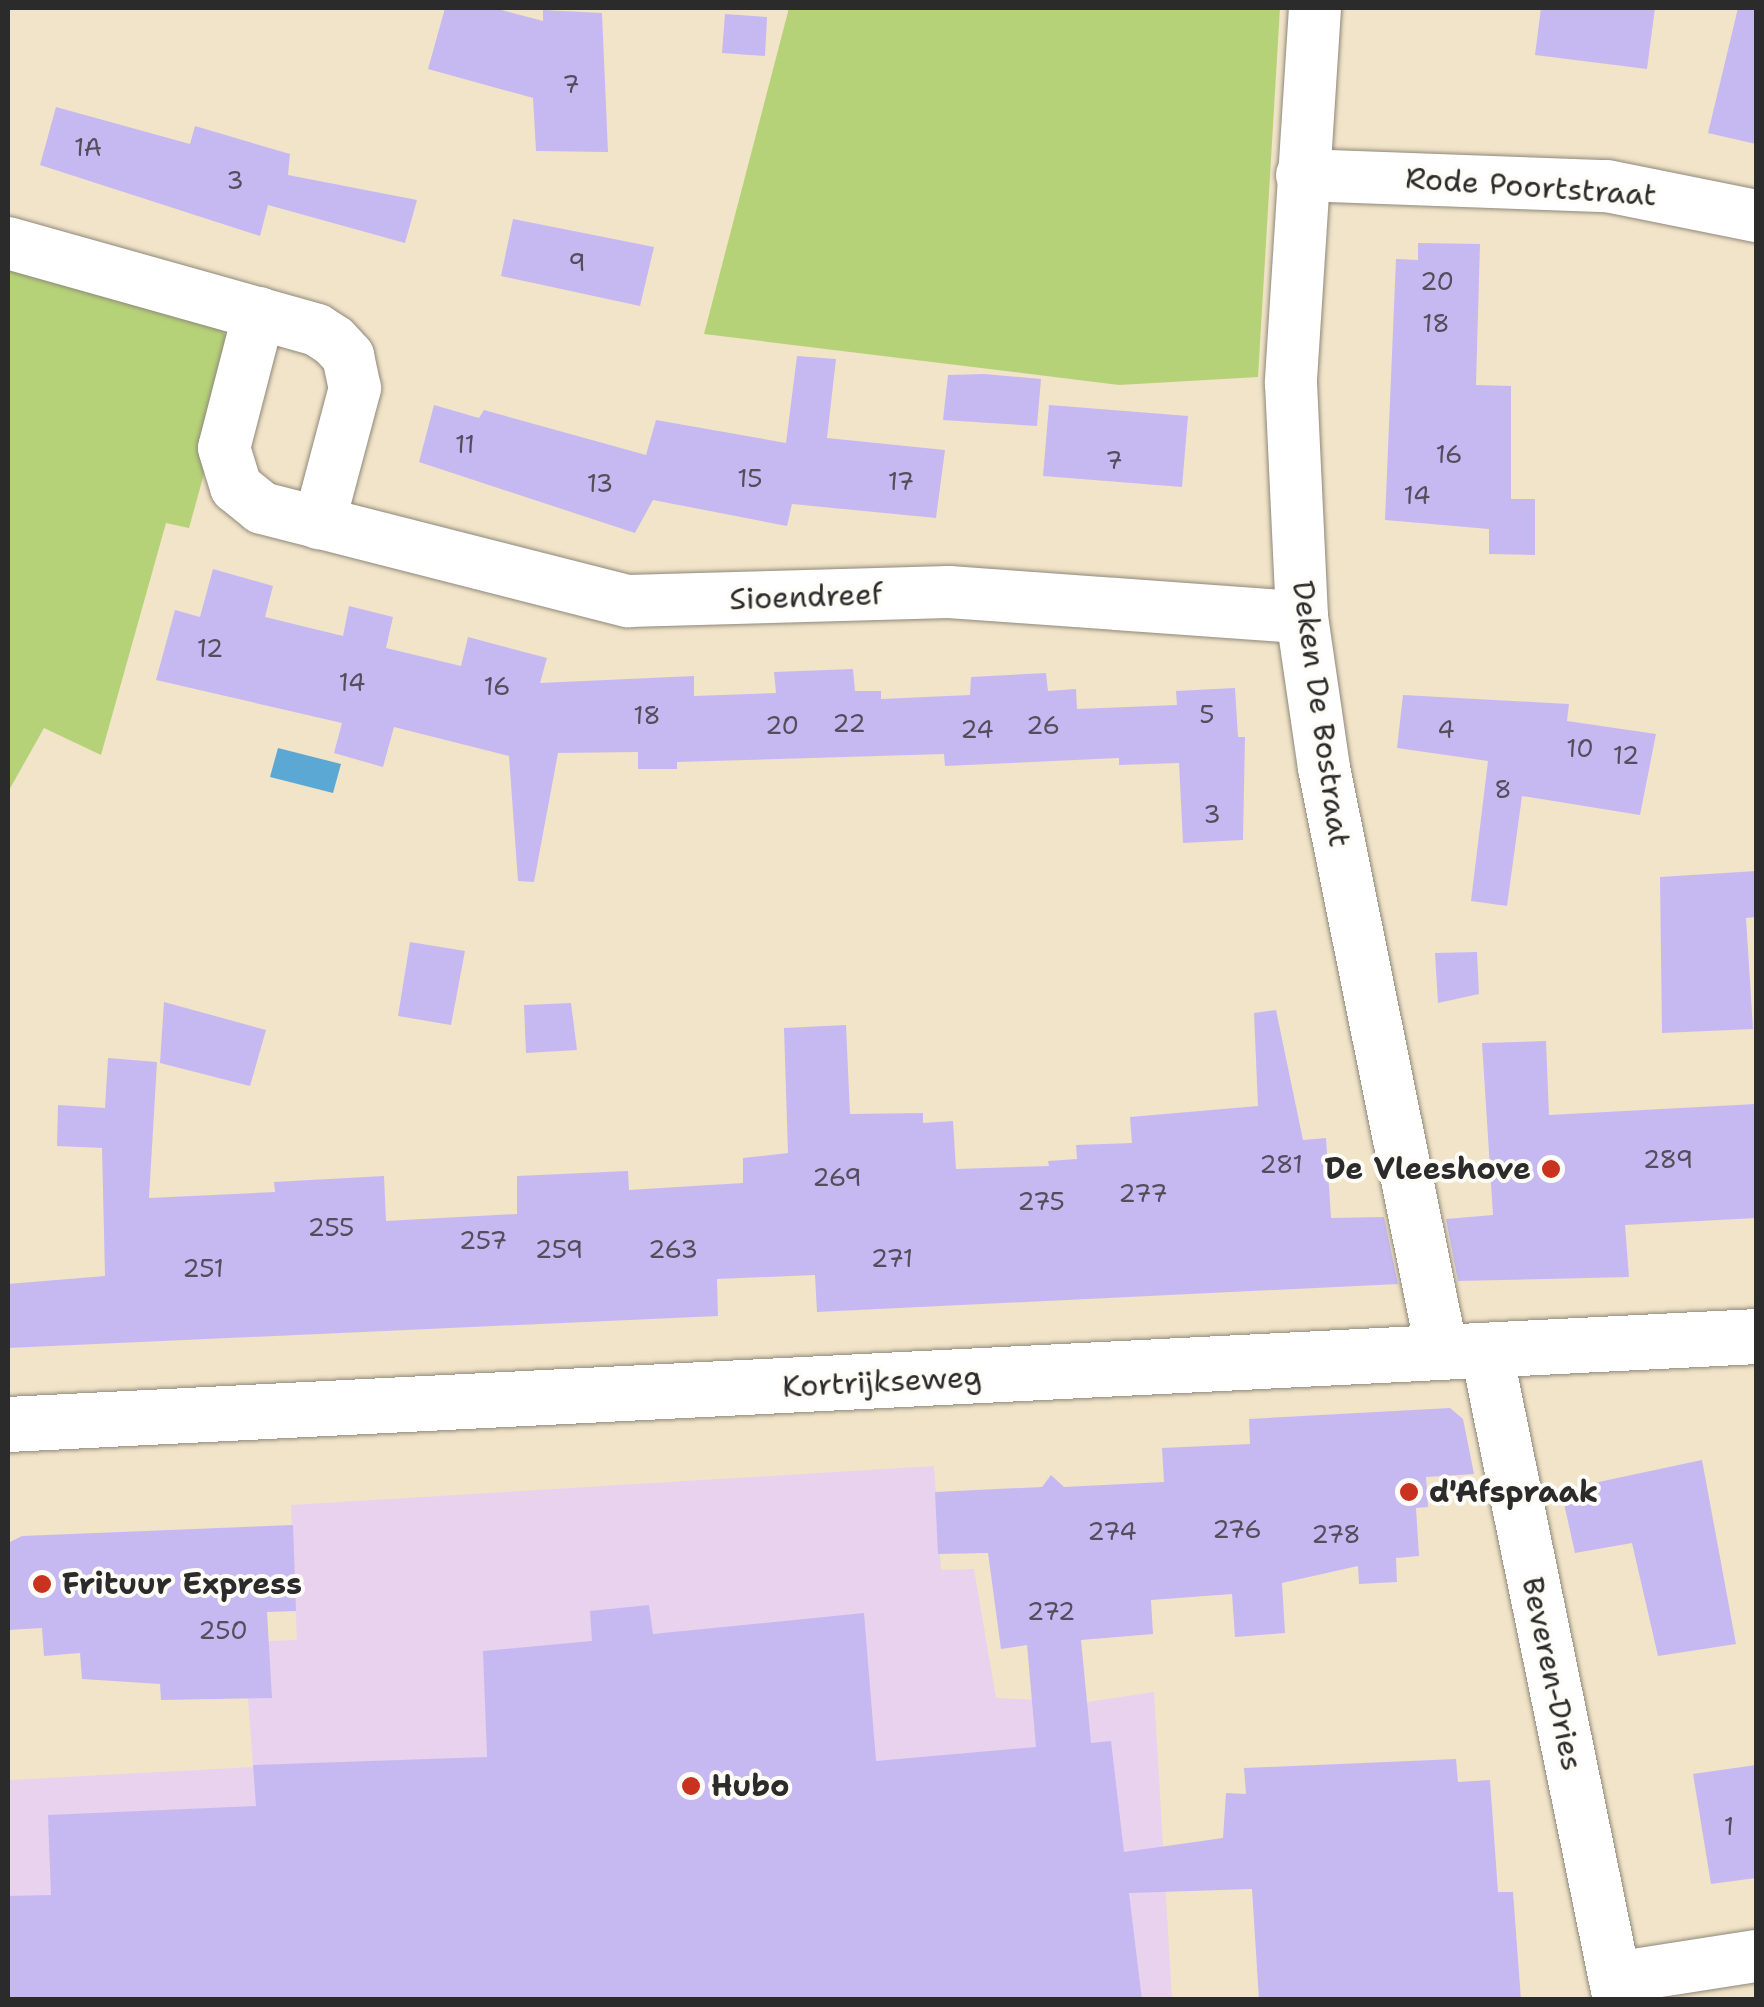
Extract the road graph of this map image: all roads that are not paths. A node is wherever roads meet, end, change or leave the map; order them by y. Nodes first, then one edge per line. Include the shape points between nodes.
1 (1315, 8) edge
2 (1302, 175) junction
3 (1756, 216) edge
4 (8, 243) edge
5 (259, 314) junction
6 (319, 523) junction
7 (1302, 617) junction
8 (1756, 1336) edge
9 (1464, 1350) junction
10 (8, 1424) edge
11 (1756, 1956) edge
12 (1617, 1989) edge

1 - 2 street, Deken De Bostraat
2 - 3 street, Rode Poortstraat via 1607,186
2 - 7 street, Deken De Bostraat via 1291,383
4 - 5 street
5 - 6 street, Sioendreef via 225,438 227,468 253,502
5 - 6 street via 317,330 342,348 352,366 354,399
6 - 7 street, Sioendreef via 628,601 949,592
7 - 9 street, Deken De Bostraat via 1324,768
8 - 9 main road, Kortrijkseweg
9 - 10 main road, Kortrijkseweg
9 - 12 street, Beveren-Dries
11 - 12 street

